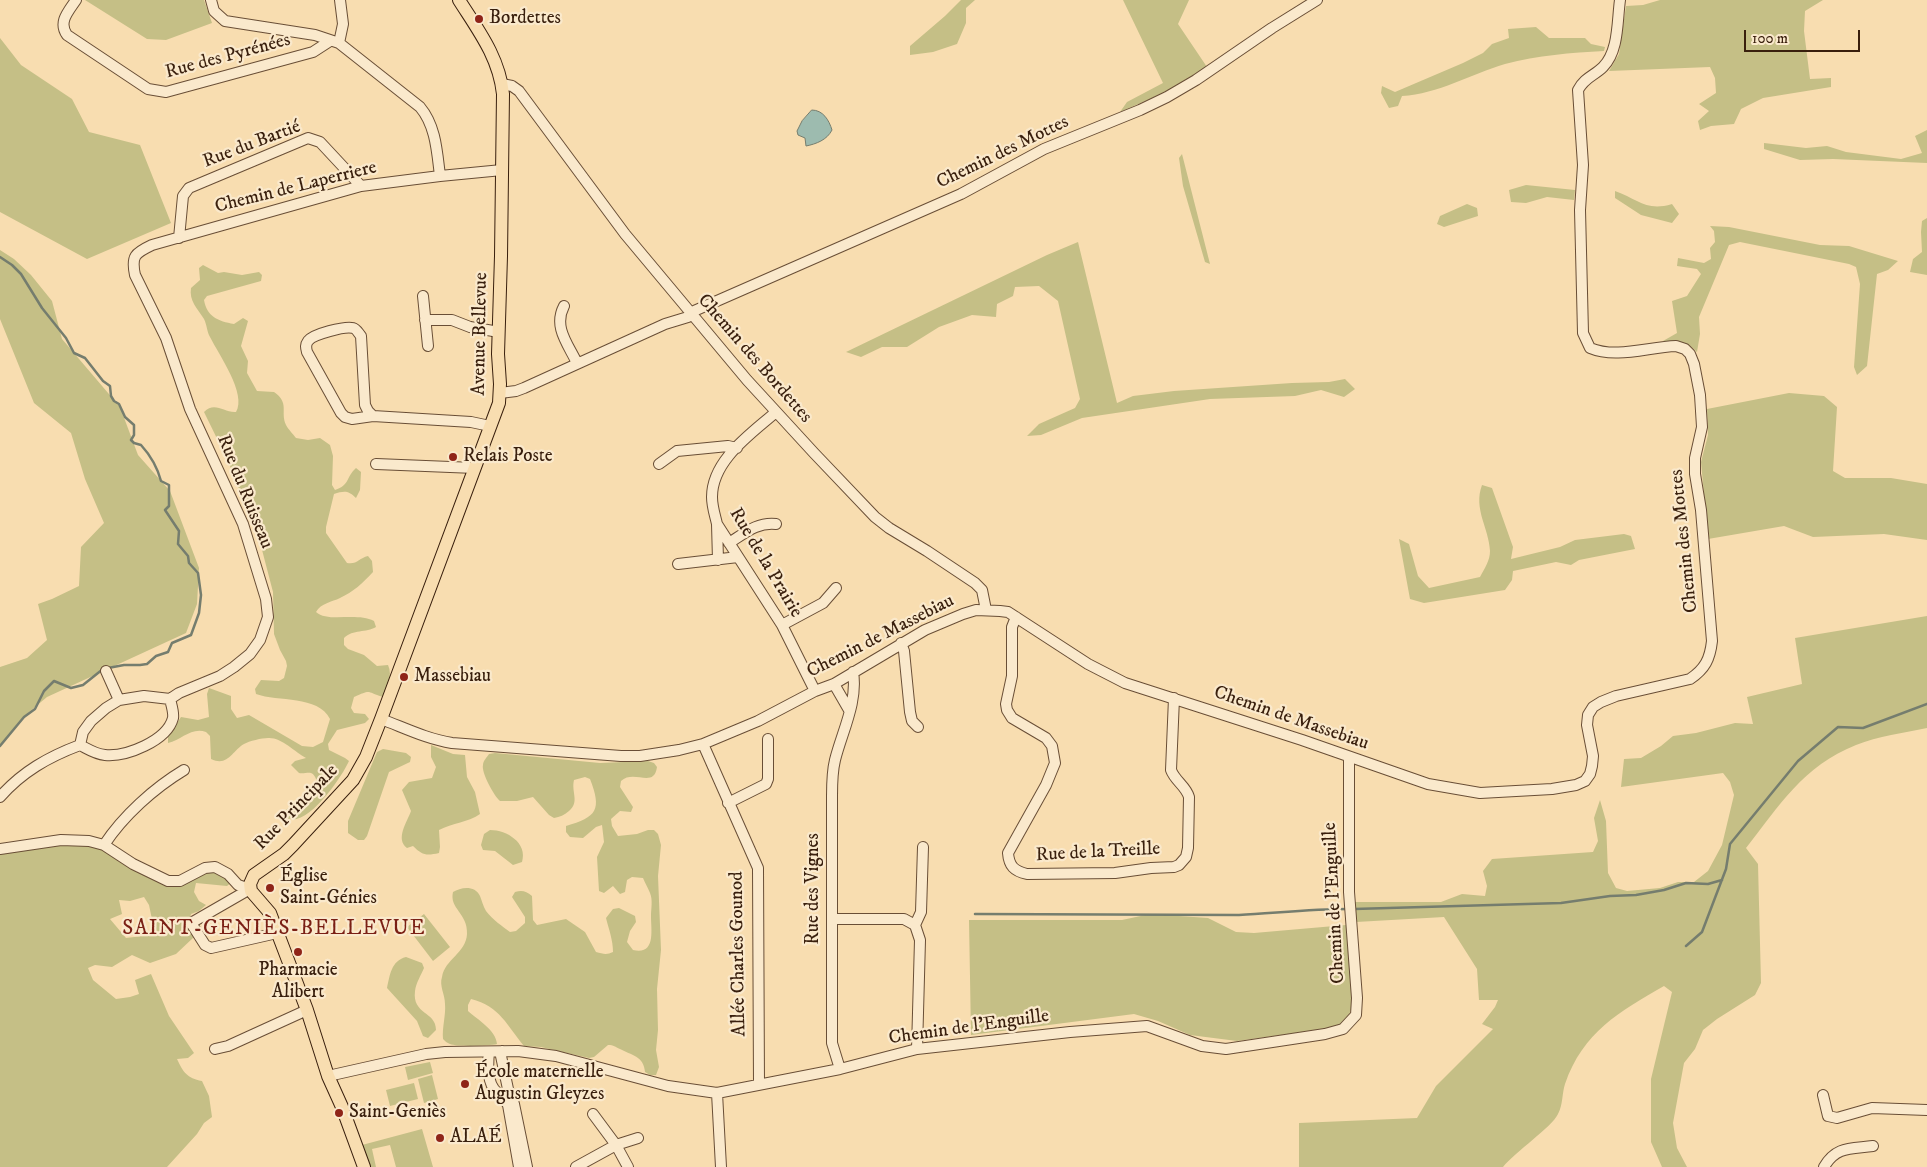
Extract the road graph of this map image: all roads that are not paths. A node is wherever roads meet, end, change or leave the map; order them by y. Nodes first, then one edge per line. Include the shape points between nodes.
1 (76, 0) edge
2 (211, 0) edge
3 (340, 0) edge
4 (459, 0) edge
5 (1317, 0) edge
6 (1620, 0) edge
7 (335, 42) junction
8 (502, 89) junction
9 (502, 170) junction
10 (440, 176) junction
11 (361, 186) junction
12 (179, 238) junction
13 (134, 258) joint
14 (423, 296) dead end
15 (564, 306) dead end
16 (688, 310) junction
17 (425, 320) junction
18 (499, 332) junction
19 (428, 346) dead end
20 (577, 363) junction
21 (500, 393) junction
22 (776, 412) junction
23 (373, 416) junction
24 (490, 426) junction
25 (737, 448) junction
26 (376, 464) dead end
27 (659, 464) dead end
28 (475, 468) junction
29 (717, 524) junction
30 (776, 524) dead end
31 (729, 542) junction
32 (738, 557) junction
33 (718, 560) junction
34 (678, 564) dead end
35 (836, 588) dead end
36 (986, 610) junction
37 (1016, 617) junction
38 (782, 625) junction
39 (901, 643) junction
40 (106, 672) dead end
41 (853, 672) junction
42 (834, 684) junction
43 (815, 690) junction
44 (170, 698) junction
45 (1174, 698) junction
46 (118, 700) junction
47 (850, 710) junction
48 (381, 719) junction
49 (918, 727) dead end
50 (768, 739) dead end
51 (703, 744) junction
52 (80, 745) junction
53 (1349, 757) junction
54 (184, 770) dead end
55 (1585, 781) joint
56 (0, 797) edge
57 (728, 803) junction
58 (104, 845) junction
59 (923, 847) dead end
60 (0, 849) edge
61 (250, 889) junction
62 (832, 919) junction
63 (915, 924) junction
64 (277, 933) junction
65 (307, 1010) junction
66 (215, 1049) dead end
67 (917, 1049) junction
68 (502, 1051) junction
69 (489, 1052) junction
70 (840, 1069) junction
71 (328, 1076) junction
72 (759, 1085) junction
73 (504, 1091) junction
74 (717, 1093) junction
75 (1823, 1095) dead end
76 (1927, 1110) edge
77 (593, 1114) dead end
78 (638, 1138) dead end
79 (616, 1145) junction
80 (1873, 1146) dead end
81 (364, 1167) edge
82 (519, 1167) edge
83 (527, 1167) edge
84 (576, 1167) edge
85 (628, 1167) edge
86 (721, 1167) edge
87 (1824, 1167) edge

1 - 7 street, Rue des Pyrénées via 62,23 67,35 156,92 304,55
2 - 7 street via 214,11 225,21 315,35
3 - 7 street via 343,24
4 - 8 main road, Avenue Bellevue via 492,54
5 - 16 street, Chemin des Mottes via 1167,97 1044,149 961,194
6 - 55 street, Chemin des Mottes via 1612,54 1602,69 1582,82 1578,90 1583,165 1580,210 1583,333 1590,348 1598,352 1676,346 1690,354 1702,415 1695,474 1712,641 1706,665 1690,679 1616,696 1593,707 1587,725 1592,766
7 - 10 street via 426,114 434,136
8 - 9 main road, Avenue Bellevue
8 - 16 street, Chemin des Bordettes via 512,86 519,91 625,234
9 - 10 street, Chemin de Laperriere
9 - 18 main road, Avenue Bellevue
10 - 11 street, Chemin de Laperriere
11 - 12 street, Chemin de Laperriere
11 - 12 street, Rue du Bartié via 320,142 308,138 189,188 183,196
12 - 13 street, Chemin de Laperriere via 152,245 139,251
13 - 44 street, Rue du Ruisseau via 135,275 166,338 190,409 242,524 266,599 268,617 260,640 250,654 220,676
14 - 17 street
15 - 20 street via 559,326
16 - 20 street, Chemin des Mottes via 688,316
16 - 22 street, Chemin des Bordettes
17 - 18 street via 452,320
17 - 19 street
18 - 21 main road, Avenue Bellevue
20 - 21 street, Chemin des Mottes via 524,388
21 - 24 main road, Avenue Bellevue
22 - 25 street, Rue de la Prairie
22 - 36 street, Chemin des Bordettes via 875,517 975,583 982,590
23 - 23 street via 352,419 341,413 307,352 306,345 313,336 345,328 357,330 365,406
23 - 24 street
24 - 28 main road, Avenue Bellevue
25 - 27 street via 677,451
25 - 29 street, Rue de la Prairie via 718,470 714,483 712,507
26 - 28 street
28 - 48 main road, Avenue Bellevue
29 - 31 street, Rue de la Prairie
29 - 33 street
30 - 31 street via 757,525
31 - 32 street, Rue de la Prairie
32 - 33 street
32 - 38 street, Rue de la Prairie
33 - 34 street
35 - 38 street via 823,603
36 - 37 street, Chemin de Massebiau
36 - 39 street, Chemin de Massebiau via 963,614
37 - 45 street, Chemin de Massebiau via 1108,675
37 - 45 street, Rue de la Treille via 1012,627 1012,676 1007,710 1012,718 1046,738 1052,746 1055,763 1008,852 1015,870 1027,874 1115,873 1174,867 1184,861 1188,848 1190,803 1187,791 1171,770
38 - 43 street, Rue de la Prairie
39 - 41 street, Chemin de Massebiau
39 - 49 street via 910,712
40 - 46 street
41 - 42 street, Chemin de Massebiau
41 - 47 street, Rue des Vignes
42 - 43 street, Chemin de Massebiau
42 - 47 street
43 - 51 street, Chemin de Massebiau via 758,721
44 - 46 street via 144,696
44 - 52 street via 173,716 170,725 147,745 107,755
45 - 53 street, Chemin de Massebiau
46 - 52 street via 91,720
47 - 62 street, Rue des Vignes via 832,774
48 - 51 street, Chemin de Massebiau via 437,741 601,754 640,756
48 - 61 main road, Rue Principale via 353,780 284,854 254,875
50 - 57 street via 766,784
51 - 57 street, Allée Charles Gounod
52 - 56 street via 35,766
53 - 55 street, Chemin de Massebiau via 1428,784 1459,790 1552,789
53 - 67 street, Chemin de l'Enguille via 1349,892 1357,998 1356,1015 1343,1028 1325,1034 1226,1049 1202,1046 1147,1026
54 - 58 street via 162,783 112,832
57 - 72 street, Allée Charles Gounod via 758,868
58 - 60 street via 89,840 61,840
58 - 61 street via 168,881 180,881 204,868 215,867 238,885
59 - 63 street via 921,912
61 - 64 main road via 270,913
61 - 64 street via 191,923 205,945 211,948
62 - 63 street via 904,919
62 - 70 street, Rue des Vignes via 832,1043
63 - 67 street via 920,940
64 - 65 main road
65 - 66 street
65 - 71 main road
67 - 70 street, Chemin de l'Enguille
68 - 69 street, Chemin de l'Enguille
68 - 73 street
68 - 74 street, Chemin de l'Enguille via 538,1053 668,1086
69 - 71 street, Chemin de l'Enguille via 426,1054
69 - 73 street via 492,1084
70 - 72 street, Chemin de l'Enguille
71 - 81 main road
72 - 74 street, Chemin de l'Enguille
73 - 82 street
73 - 83 street via 514,1104
74 - 86 street
75 - 76 street via 1828,1116 1837,1118 1872,1108
77 - 79 street
78 - 79 street
79 - 84 street
79 - 85 street
80 - 87 street via 1834,1154

